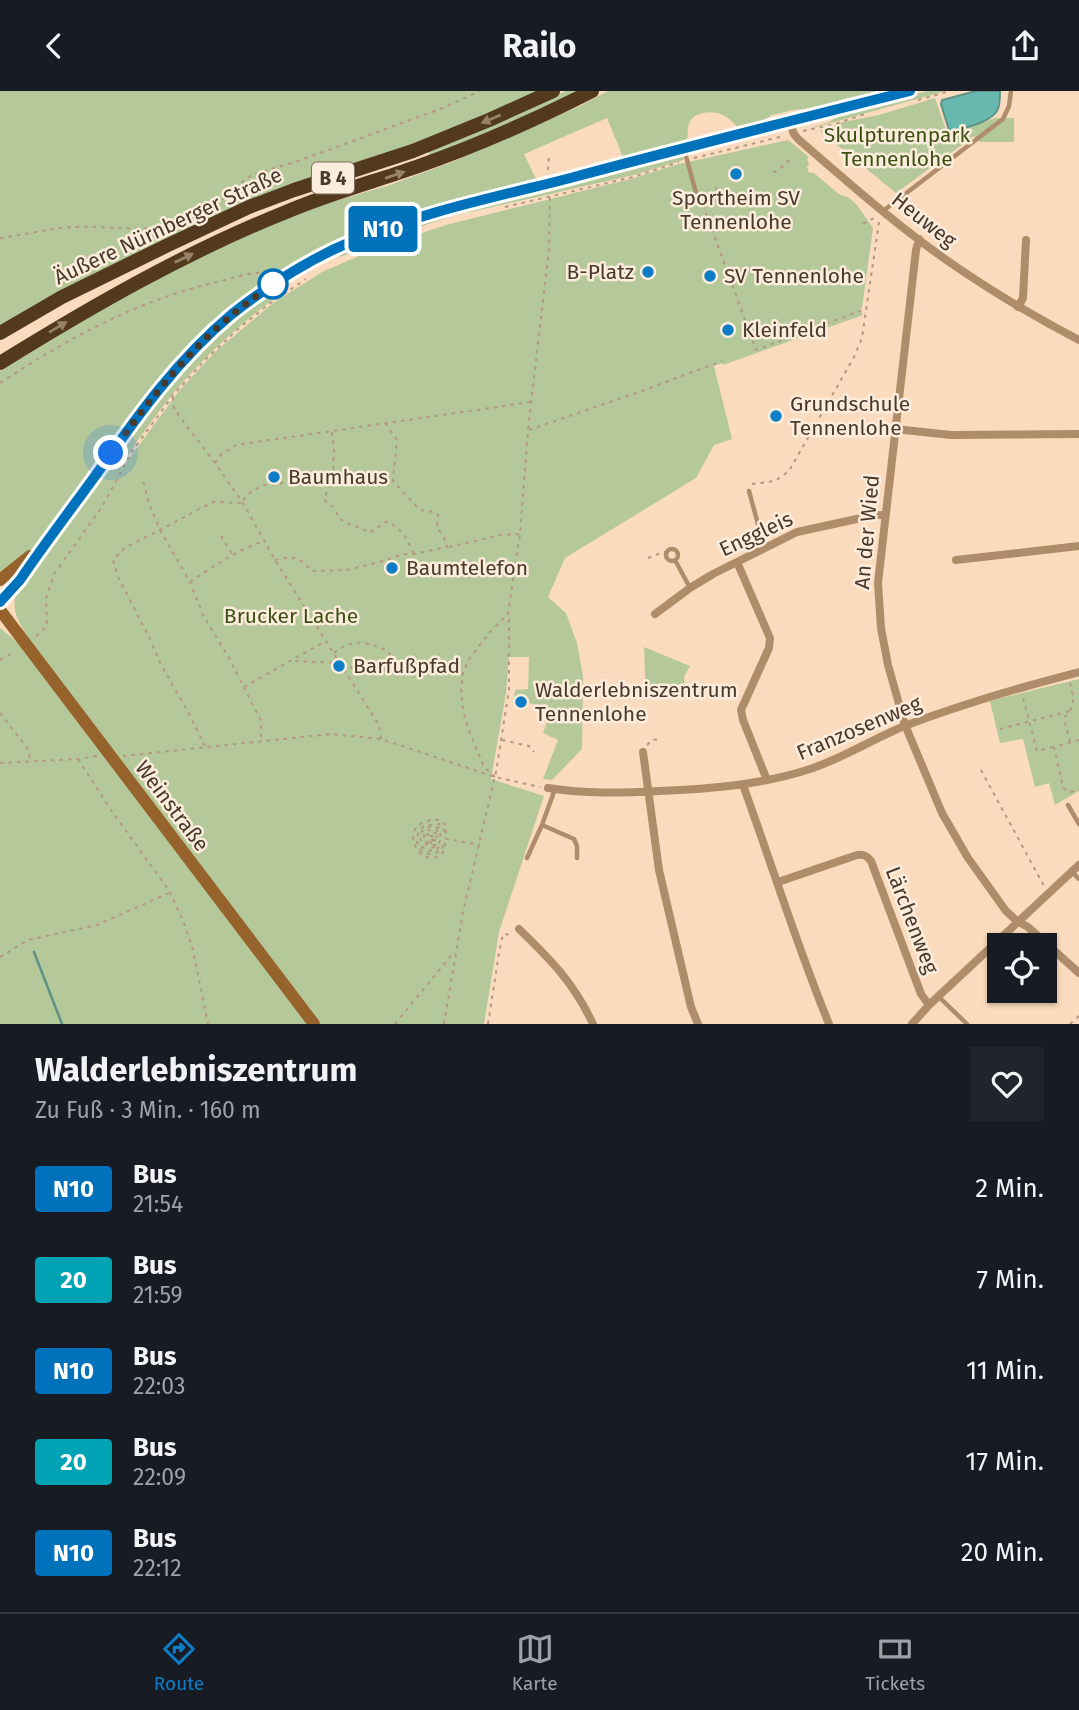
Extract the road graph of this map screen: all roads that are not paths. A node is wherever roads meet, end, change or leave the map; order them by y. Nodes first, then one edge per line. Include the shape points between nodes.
1 (553, 91) edge
2 (592, 91) edge
3 (1011, 91) edge
4 (909, 97) edge
5 (791, 127) junction
6 (686, 154) junction
7 (698, 200) road end
8 (883, 211) junction
9 (919, 239) junction
10 (1026, 240) dead end
11 (1018, 307) junction
12 (0, 333) edge
13 (1079, 340) edge
14 (0, 363) edge
15 (895, 429) junction
16 (1079, 434) edge
17 (749, 492) dead end
18 (885, 515) junction
19 (48, 539) junction
20 (1079, 546) edge
21 (766, 548) junction
22 (674, 560) junction
23 (956, 560) dead end
24 (737, 562) junction
25 (0, 580) edge
26 (691, 588) junction
27 (0, 602) edge
28 (0, 610) edge
29 (654, 614) dead end
30 (1079, 672) edge
31 (905, 725) junction
32 (643, 752) road end
33 (767, 780) junction
34 (743, 785) junction
35 (551, 789) joint
36 (648, 792) junction
37 (1068, 805) dead end
38 (1079, 824) edge
39 (542, 825) junction
40 (527, 858) dead end
41 (577, 858) dead end
42 (1079, 865) edge
43 (1072, 871) junction
44 (1079, 879) edge
45 (778, 881) junction
46 (1017, 921) junction
47 (519, 929) dead end
48 (1079, 973) edge
49 (939, 996) junction
50 (929, 1005) junction
51 (314, 1024) edge
52 (593, 1024) edge
53 (698, 1024) edge
54 (829, 1024) edge
55 (912, 1024) edge
56 (967, 1024) edge

1 -> 12 highway, Äußere Nürnberger Straße / B 4 via 413,151 238,212 62,297
14 -> 2 highway, Äußere Nürnberger Straße / B 4 via 148,276 222,239 289,210 458,152
3 - 8 lane via 1003,119
4 - 5 street
5 - 6 street
5 - 8 street, Heuweg
6 - 7 lane
6 - 19 street via 392,226 334,250 281,280 232,315 175,369
8 - 9 street, Heuweg
9 - 11 street, Heuweg
9 - 15 street, An der Wied
10 - 11 street via 1023,298
11 - 13 street, Heuweg
15 - 16 street via 951,435
15 - 18 street, An der Wied
17 - 21 lane
18 - 21 street, Enggleis via 803,530
18 - 31 street, An der Wied via 878,583 881,628
19 - 25 street
19 - 27 street
20 - 23 street
21 - 24 street, Enggleis
22 - 22 lane via 666,555 670,549 676,551
22 - 26 lane
24 - 26 street, Enggleis
24 - 33 street via 770,638 741,710
26 - 29 street, Enggleis
28 - 51 street, Weinstraße
30 - 31 street, Franzosenweg
31 - 33 street, Franzosenweg via 819,765
31 - 46 street, An der Wied via 954,834 990,890
32 - 36 street
33 - 34 street, Franzosenweg
34 - 36 street, Franzosenweg
34 - 45 street
35 - 36 street, Franzosenweg
35 - 39 lane
36 - 53 street via 659,870
37 - 38 lane
39 - 40 lane
39 - 41 lane via 573,839
42 - 43 street
43 - 44 lane
43 - 46 street
45 - 50 street, Lärchenweg via 857,855 868,857
45 - 54 street
46 - 48 street, An der Wied
46 - 49 street
47 - 52 street via 563,973
49 - 50 street
49 - 56 lane
50 - 55 street

